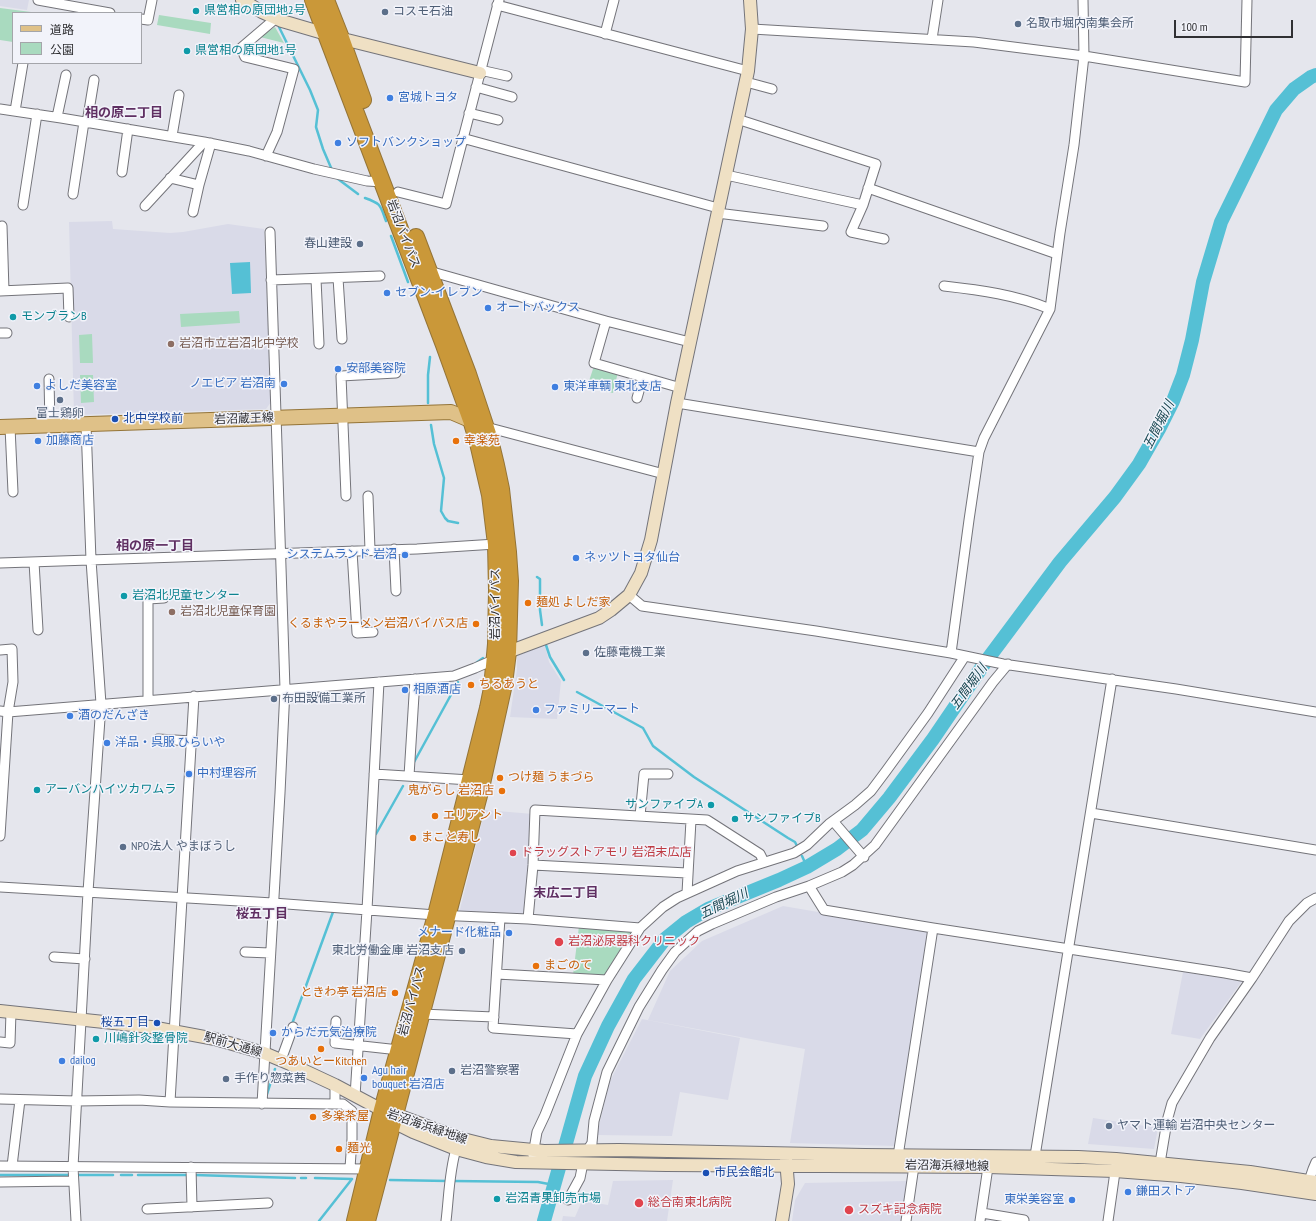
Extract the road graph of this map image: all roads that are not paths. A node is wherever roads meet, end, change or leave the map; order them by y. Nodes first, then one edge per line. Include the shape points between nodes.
1 (38, 0) edge
2 (152, 0) edge
3 (242, 0) edge
4 (313, 0) edge
5 (326, 0) edge
6 (614, 0) edge
7 (750, 0) edge
8 (938, 0) edge
9 (1083, 0) edge
10 (1247, 0) edge
11 (498, 3) edge
12 (88, 4) edge
13 (108, 12) edge
14 (142, 19) edge
15 (275, 19) junction
16 (752, 29) junction
17 (326, 33) junction
18 (605, 34) junction
19 (341, 38) junction
20 (932, 39) junction
21 (1084, 56) junction
22 (23, 64) edge
23 (480, 71) junction
24 (66, 75) dead end
25 (507, 76) dead end
26 (747, 76) junction
27 (94, 80) dead end
28 (476, 87) junction
29 (772, 89) dead end
30 (179, 95) dead end
31 (512, 97) dead end
32 (0, 109) edge
33 (15, 111) junction
34 (469, 113) junction
35 (37, 114) junction
36 (57, 117) junction
37 (498, 120) dead end
38 (738, 120) junction
39 (86, 122) junction
40 (128, 129) junction
41 (172, 136) junction
42 (462, 138) junction
43 (207, 142) junction
44 (266, 156) junction
45 (122, 172) dead end
46 (726, 175) junction
47 (170, 178) junction
48 (383, 182) junction
49 (199, 185) junction
50 (868, 188) junction
51 (398, 192) junction
52 (73, 194) dead end
53 (23, 205) dead end
54 (863, 205) junction
55 (145, 206) dead end
56 (718, 211) junction
57 (192, 212) dead end
58 (2, 226) dead end
59 (823, 226) dead end
60 (270, 232) dead end
61 (884, 239) dead end
62 (1057, 254) junction
63 (429, 271) junction
64 (380, 276) dead end
65 (316, 278) junction
66 (338, 278) junction
67 (271, 280) junction
68 (944, 286) dead end
69 (2, 291) edge
70 (1050, 308) junction
71 (69, 317) dead end
72 (606, 321) junction
73 (342, 339) dead end
74 (690, 342) junction
75 (319, 344) dead end
76 (396, 373) dead end
77 (643, 377) junction
78 (49, 379) dead end
79 (681, 388) junction
80 (637, 398) dead end
81 (677, 402) junction
82 (343, 417) junction
83 (277, 418) junction
84 (471, 420) junction
85 (86, 425) junction
86 (50, 426) junction
87 (5, 427) edge
88 (486, 427) junction
89 (980, 452) junction
90 (664, 474) junction
91 (12, 492) dead end
92 (346, 496) dead end
93 (368, 496) dead end
94 (496, 544) junction
95 (394, 549) junction
96 (370, 550) junction
97 (352, 551) junction
98 (282, 554) junction
99 (91, 560) junction
100 (34, 562) junction
101 (0, 563) edge
102 (396, 591) dead end
103 (629, 595) junction
104 (164, 598) dead end
105 (38, 630) dead end
106 (373, 632) dead end
107 (0, 650) edge
108 (951, 653) junction
109 (501, 656) junction
110 (967, 656) junction
111 (1006, 664) junction
112 (415, 679) junction
113 (1112, 679) junction
114 (379, 682) junction
115 (285, 689) junction
116 (194, 696) junction
117 (148, 700) junction
118 (102, 704) junction
119 (4, 712) edge
120 (1316, 712) edge
121 (158, 739) dead end
122 (191, 741) junction
123 (374, 774) junction
124 (668, 774) dead end
125 (409, 776) junction
126 (470, 780) junction
127 (1091, 813) junction
128 (640, 816) junction
129 (691, 820) junction
130 (835, 823) junction
131 (0, 836) edge
132 (1316, 850) edge
133 (863, 855) junction
134 (764, 862) junction
135 (533, 864) junction
136 (687, 873) junction
137 (809, 886) junction
138 (0, 887) edge
139 (88, 892) junction
140 (687, 893) junction
141 (182, 898) junction
142 (1316, 898) edge
143 (273, 903) junction
144 (367, 910) junction
145 (442, 915) junction
146 (500, 918) junction
147 (528, 919) junction
148 (640, 928) junction
149 (933, 928) junction
150 (1069, 949) junction
151 (245, 952) dead end
152 (270, 953) junction
153 (54, 957) dead end
154 (85, 959) junction
155 (497, 974) junction
156 (1252, 978) junction
157 (607, 980) junction
158 (5, 1012) edge
159 (421, 1014) junction
160 (494, 1017) junction
161 (82, 1020) junction
162 (336, 1021) dead end
163 (293, 1027) dead end
164 (174, 1030) junction
165 (577, 1034) junction
166 (0, 1042) edge
167 (358, 1045) junction
168 (399, 1050) junction
169 (264, 1053) junction
170 (281, 1060) junction
171 (335, 1085) junction
172 (355, 1096) junction
173 (0, 1099) edge
174 (20, 1100) junction
175 (77, 1101) junction
176 (170, 1102) junction
177 (262, 1104) junction
178 (335, 1104) junction
179 (390, 1115) junction
180 (456, 1149) junction
181 (539, 1150) junction
182 (583, 1150) junction
183 (785, 1154) junction
184 (898, 1156) junction
185 (1035, 1156) junction
186 (1316, 1162) edge
187 (536, 1163) junction
188 (580, 1163) junction
189 (1160, 1163) junction
190 (1116, 1165) junction
191 (0, 1166) edge
192 (12, 1166) junction
193 (786, 1166) junction
194 (914, 1166) junction
195 (988, 1166) junction
196 (73, 1167) junction
197 (191, 1167) junction
198 (350, 1168) junction
199 (369, 1169) junction
200 (73, 1181) junction
201 (1313, 1181) edge
202 (0, 1182) edge
203 (1316, 1194) edge
204 (568, 1200) dead end
205 (268, 1203) dead end
206 (192, 1207) junction
207 (147, 1209) dead end
208 (981, 1217) edge
209 (76, 1221) edge
210 (355, 1221) edge
211 (367, 1221) edge
212 (446, 1221) edge
213 (782, 1221) edge
214 (906, 1221) edge
215 (1023, 1221) edge
216 (1108, 1221) edge

1 - 12 street
2 - 14 street via 148,20
3 - 15 main road
4 - 17 highway, 岩沼バイパス
5 - 19 highway, 岩沼バイパス
6 - 18 street
7 - 16 main road
8 - 20 street
9 - 21 street
10 - 21 street via 1245,82
11 - 18 street
11 - 23 street
12 - 13 street
15 - 17 main road
15 - 44 street via 241,48 245,57 294,69 277,132
16 - 20 street
16 - 26 main road
17 - 19 main road
17 - 48 highway, 岩沼バイパス
18 - 26 street
19 - 23 main road
19 - 51 highway, 岩沼バイパス
20 - 21 street
21 - 62 street via 1074,145
22 - 33 street
23 - 25 street
23 - 28 street
24 - 36 street
26 - 29 street
26 - 38 main road
27 - 39 street
28 - 31 street
28 - 34 street
30 - 41 street
32 - 33 street
33 - 35 street
34 - 37 street
34 - 42 street
35 - 36 street
35 - 53 street
36 - 39 street
38 - 46 main road
38 - 50 street via 876,164
39 - 40 street
39 - 52 street
40 - 41 street
40 - 45 street
41 - 43 street
42 - 51 street via 446,204
42 - 56 street
43 - 44 street
43 - 47 street
43 - 49 street
44 - 48 street via 359,180
46 - 54 street
46 - 56 main road
47 - 49 street
47 - 55 street
48 - 84 highway, 岩沼バイパス
49 - 57 street
50 - 54 street
50 - 62 street
51 - 63 highway, 岩沼バイパス
54 - 61 street via 851,232
56 - 59 street
56 - 74 main road
58 - 69 street
60 - 67 street
62 - 70 street
63 - 72 street
63 - 88 highway, 岩沼バイパス
64 - 66 street
65 - 66 street
65 - 67 street
65 - 75 street
66 - 73 street
67 - 83 street
68 - 70 street via 1031,301
69 - 71 street via 68,288
70 - 89 street via 984,438
72 - 74 street
72 - 77 street via 594,363
74 - 79 main road
76 - 82 street via 341,376
77 - 79 street
77 - 80 street
78 - 86 street
79 - 81 main road
81 - 89 street
81 - 90 main road
82 - 83 main road, 岩沼蔵王線
82 - 84 main road, 岩沼蔵王線 via 451,412
82 - 92 street
83 - 85 main road, 岩沼蔵王線
83 - 98 street
84 - 88 main road, 岩沼蔵王線
84 - 94 highway, 岩沼バイパス via 490,495
85 - 86 main road, 岩沼蔵王線
85 - 99 street
86 - 87 main road, 岩沼蔵王線
87 - 91 street
88 - 90 street
88 - 109 highway, 岩沼バイパス via 501,489 510,581
89 - 108 street
90 - 103 main road via 651,540 641,573
93 - 96 street
94 - 95 street
94 - 109 highway, 岩沼バイパス
95 - 96 street
95 - 102 street
96 - 97 street
97 - 98 street
97 - 106 street via 357,632
98 - 99 street
98 - 115 street
99 - 100 street
99 - 118 street
100 - 101 street
100 - 105 street
103 - 108 street via 642,606
103 - 109 main road via 599,618
104 - 117 street via 148,599
107 - 119 street via 12,649 13,682
108 - 110 street
109 - 112 street via 454,676
109 - 126 highway, 岩沼バイパス
109 - 145 highway, 岩沼バイパス via 504,684 491,744
110 - 111 street
110 - 130 street via 871,791
111 - 113 street
111 - 133 street via 876,845
112 - 114 street
112 - 125 street
113 - 120 street
113 - 127 street
114 - 115 street
114 - 123 street
115 - 116 street
115 - 143 street
116 - 117 street
116 - 122 street
117 - 118 street
118 - 119 street
118 - 139 street
119 - 131 street
121 - 122 street
122 - 141 street
123 - 125 street
123 - 144 street
124 - 128 street via 644,774
125 - 126 street
126 - 145 highway, 岩沼バイパス
127 - 132 street
127 - 150 street
128 - 129 street
128 - 135 street via 535,810
129 - 134 street via 707,820 760,854
129 - 136 street
130 - 133 street
130 - 134 street via 794,853
133 - 137 street via 842,872
134 - 140 street
135 - 136 street
135 - 147 street
136 - 140 street
137 - 149 street via 824,910
137 - 182 street via 712,924 698,932 675,952 639,1007 607,1072 594,1121 592,1143
138 - 139 street
139 - 141 street
139 - 154 street
140 - 148 street via 663,907
141 - 143 street
141 - 164 street
142 - 156 street via 1289,920
143 - 144 street
143 - 152 street
144 - 145 street
144 - 167 street
145 - 146 street
145 - 159 highway, 岩沼バイパス
145 - 168 highway, 岩沼バイパス
146 - 147 street
146 - 155 street
147 - 148 street
148 - 157 street
149 - 150 street
149 - 184 street
150 - 156 street
150 - 185 street
151 - 152 street
152 - 169 street
153 - 154 street
154 - 161 street
155 - 157 street
155 - 160 street
156 - 189 street via 1210,1038 1172,1103
157 - 165 street
158 - 161 main road, 駅前大通線
158 - 166 street via 10,1043
159 - 160 street
159 - 179 highway, 岩沼バイパス
160 - 165 street via 493,1028
161 - 164 main road, 駅前大通線
161 - 175 street
162 - 167 street via 335,1043
163 - 170 street
164 - 169 main road, 駅前大通線
164 - 176 street
165 - 181 street via 537,1132
167 - 168 street
167 - 172 street
168 - 179 highway, 岩沼バイパス
169 - 170 main road, 駅前大通線
169 - 177 street
170 - 171 main road, 駅前大通線
171 - 172 main road, 駅前大通線
171 - 178 street
172 - 179 main road, 駅前大通線
173 - 174 street
174 - 175 street
174 - 192 street
175 - 176 street
175 - 196 street
176 - 177 street
177 - 178 street
178 - 198 street via 343,1104 352,1111
179 - 180 main road, 岩沼海浜緑地線 via 413,1132
179 - 181 main road, 岩沼海浜緑地線 via 491,1146
179 - 199 highway, 岩沼バイパス
179 - 211 highway, 岩沼バイパス
180 - 187 main road, 岩沼海浜緑地線 via 486,1158
180 - 212 street via 450,1174
181 - 182 main road, 岩沼海浜緑地線
181 - 187 street
182 - 183 main road, 岩沼海浜緑地線
183 - 184 main road, 岩沼海浜緑地線
183 - 193 main road
184 - 185 main road, 岩沼海浜緑地線
185 - 190 main road, 岩沼海浜緑地線
186 - 201 street
187 - 188 main road, 岩沼海浜緑地線
188 - 193 main road, 岩沼海浜緑地線
188 - 204 street via 580,1178
189 - 190 main road, 岩沼海浜緑地線
189 - 201 main road, 岩沼海浜緑地線
190 - 195 main road, 岩沼海浜緑地線
190 - 203 main road, 岩沼海浜緑地線
190 - 216 street
191 - 192 street
192 - 196 street
193 - 194 main road, 岩沼海浜緑地線
193 - 213 main road via 788,1184
194 - 195 main road, 岩沼海浜緑地線
194 - 214 street
195 - 208 street
196 - 197 street
196 - 200 street
197 - 198 street
197 - 206 street
198 - 199 street
199 - 210 highway, 岩沼バイパス
200 - 202 street
200 - 209 street
205 - 206 street
206 - 207 street
208 - 215 street

